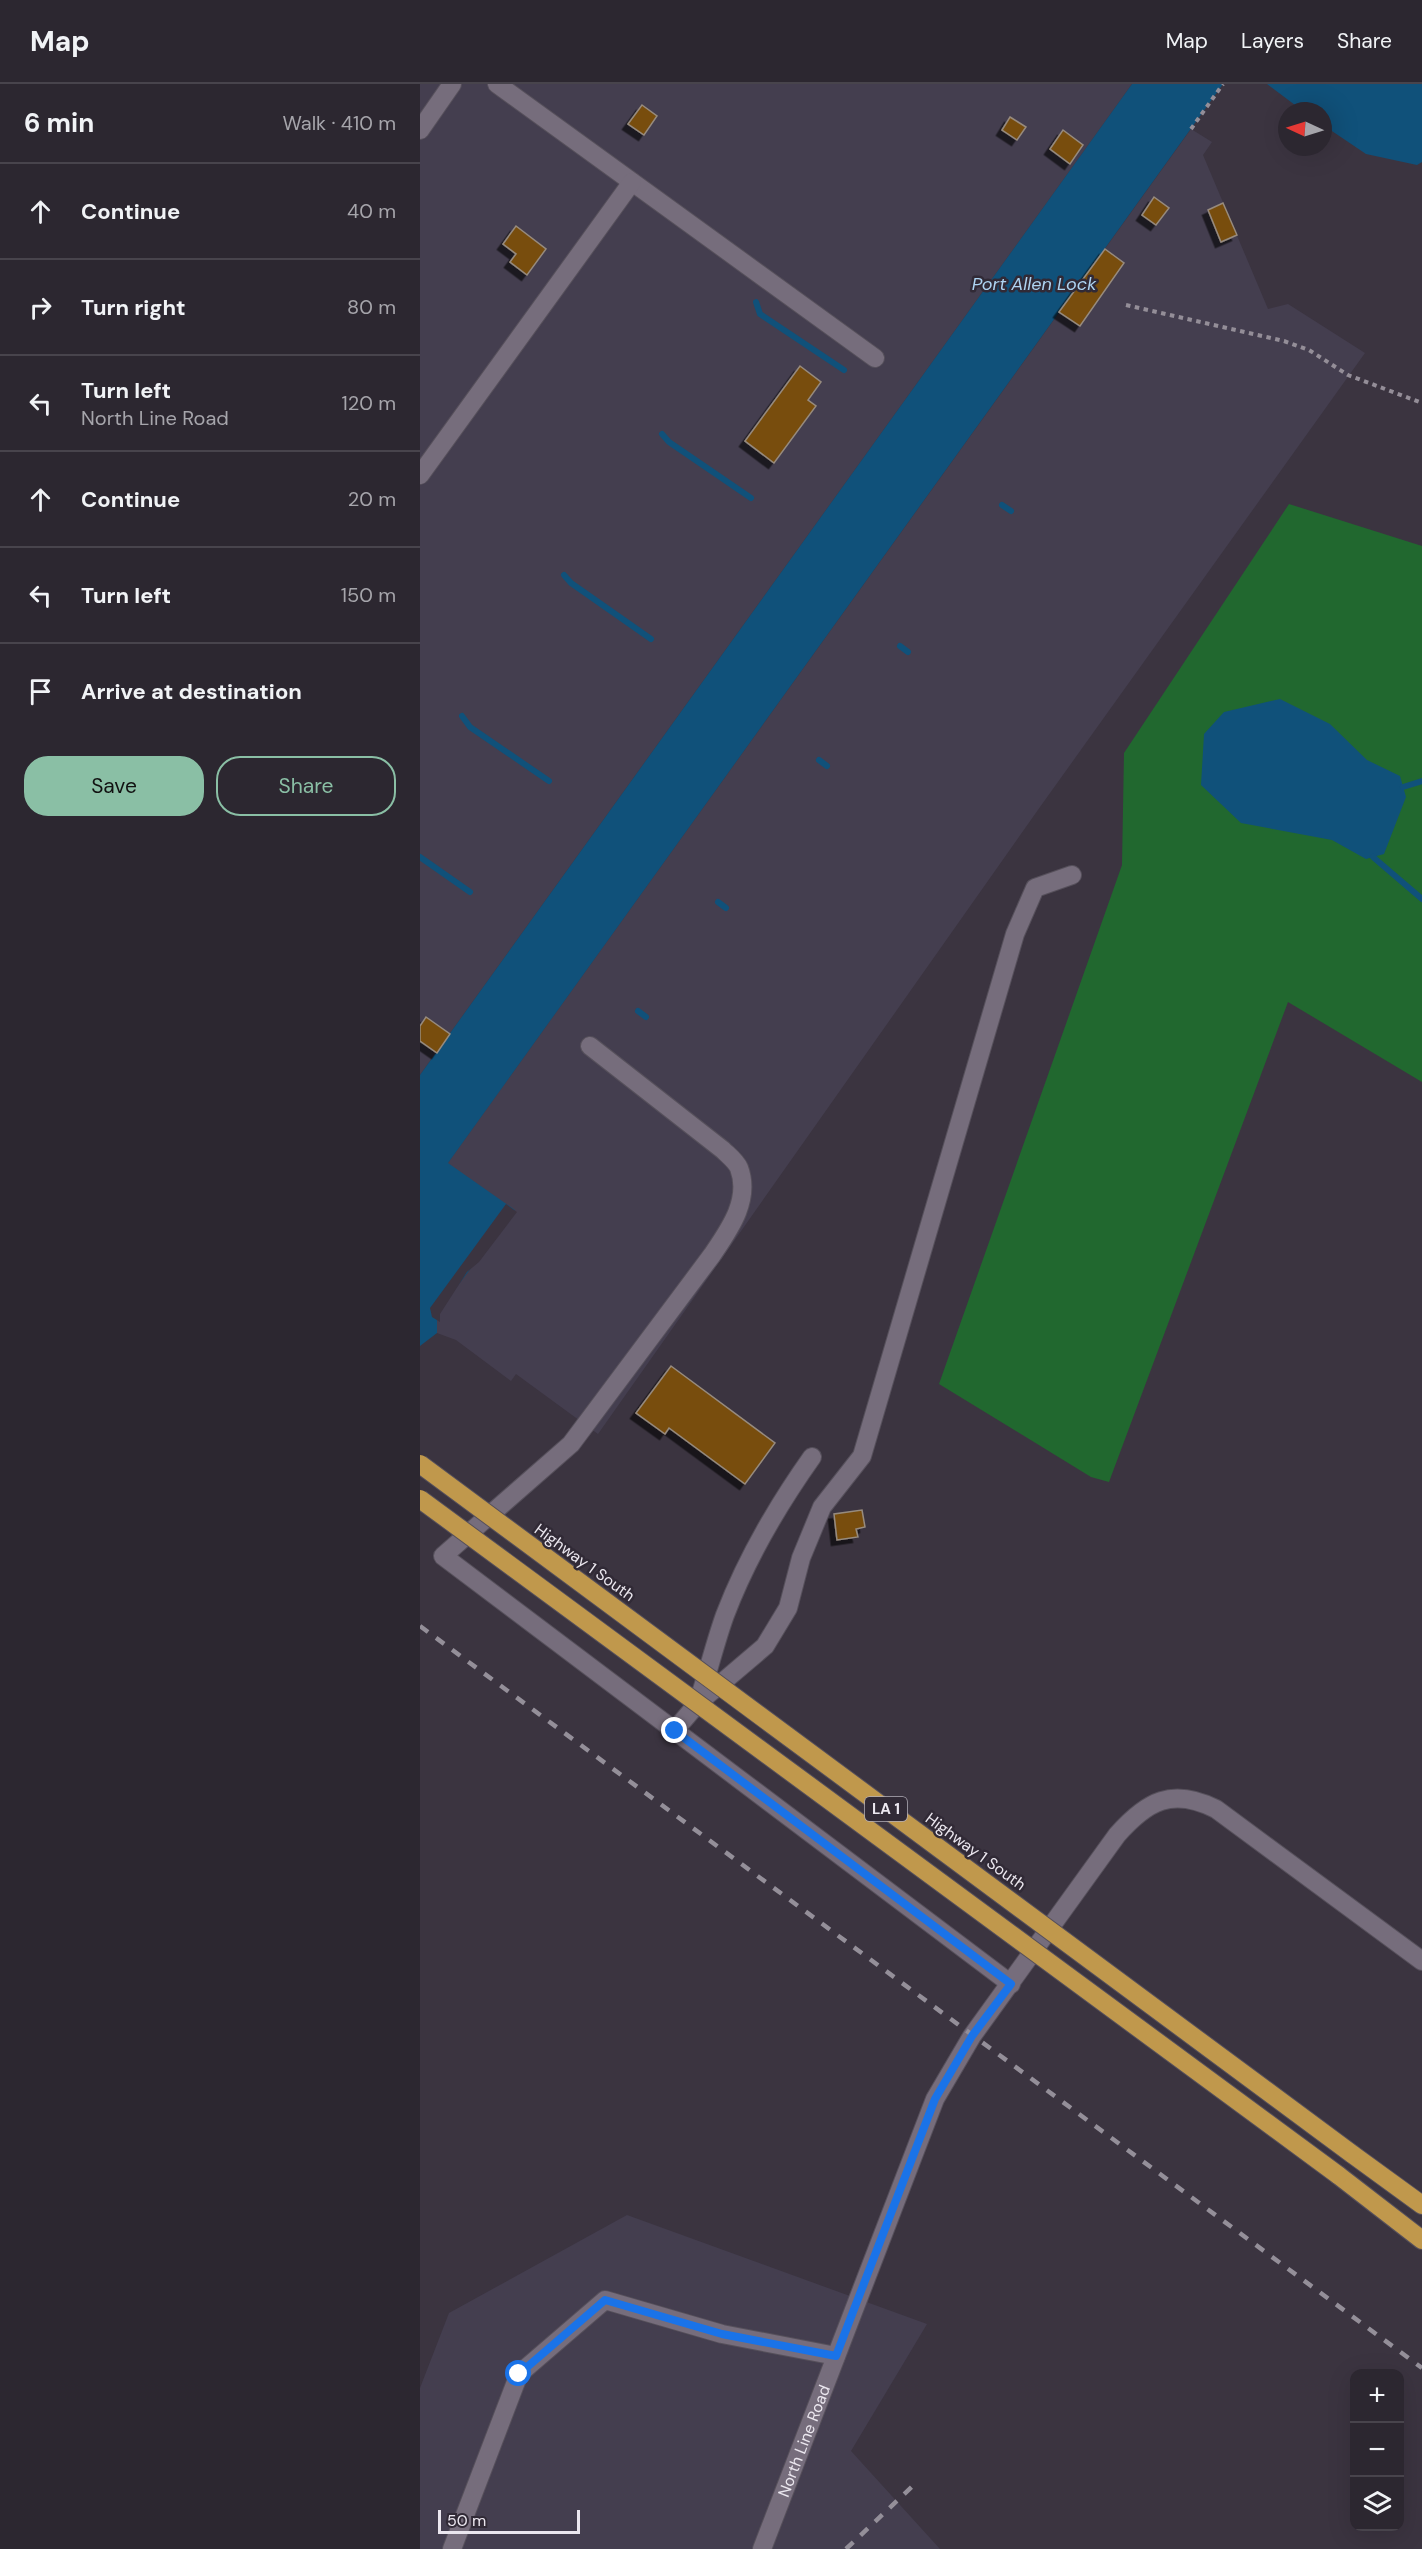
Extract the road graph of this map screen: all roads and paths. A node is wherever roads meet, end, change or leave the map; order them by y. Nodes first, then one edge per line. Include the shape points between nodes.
1 (452, 84) edge
2 (497, 84) edge
3 (1223, 84) edge
4 (1191, 129) dead end
5 (420, 130) edge
6 (632, 182) junction
7 (1126, 305) dead end
8 (875, 358) dead end
9 (1422, 403) edge
10 (420, 476) edge
11 (1071, 875) dead end
12 (590, 1046) dead end
13 (812, 1457) dead end
14 (420, 1464) edge
15 (420, 1498) edge
16 (698, 1703) junction
17 (675, 1731) junction
18 (1422, 1961) edge
19 (1011, 1984) junction
20 (1422, 2205) edge
21 (1422, 2240) edge
22 (836, 2356) junction
23 (452, 2549) edge
24 (762, 2549) edge

1 - 5 street
2 - 6 street
3 - 4 path
6 - 8 street
6 - 10 street
7 - 9 path via 1284,341 1309,350 1348,375
11 - 16 street via 1035,888 1015,934 862,1456 822,1507 801,1558 788,1608 765,1646
12 - 17 street via 723,1150 739,1166 743,1195 731,1227 712,1255 571,1444 443,1556
13 - 16 street via 763,1536 726,1613
14 - 20 highway, Highway 1 South / LA 1, bridge
15 - 21 highway, bridge
16 - 17 street
17 - 19 street
18 - 19 street, North Line Road via 1216,1809 1202,1802 1173,1799 1137,1812
19 - 22 street, North Line Road via 972,2036 935,2099
22 - 23 street via 722,2334 605,2300 519,2374
22 - 24 street, North Line Road

